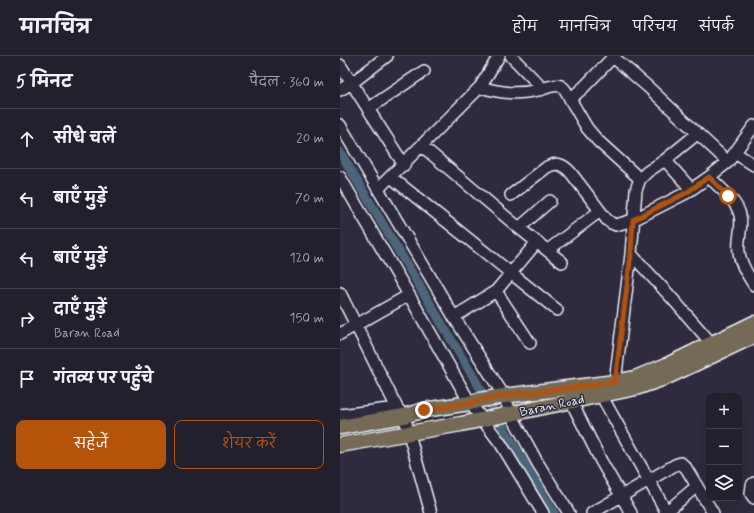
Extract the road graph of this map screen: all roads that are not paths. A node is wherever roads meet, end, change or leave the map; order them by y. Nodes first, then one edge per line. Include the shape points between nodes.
1 (387, 56) edge
2 (499, 56) edge
3 (511, 56) edge
4 (613, 56) edge
5 (340, 64) edge
6 (424, 71) dead end
7 (352, 83) junction
8 (480, 88) junction
9 (543, 88) junction
10 (340, 90) edge
11 (570, 99) junction
12 (368, 109) junction
13 (340, 125) edge
14 (754, 126) edge
15 (697, 134) junction
16 (422, 146) junction
17 (735, 153) junction
18 (666, 160) junction
19 (728, 162) junction
20 (404, 165) junction
21 (754, 165) edge
22 (340, 177) edge
23 (391, 177) junction
24 (709, 177) junction
25 (640, 179) junction
26 (378, 189) junction
27 (691, 189) junction
28 (511, 195) dead end
29 (550, 201) dead end
30 (600, 211) junction
31 (633, 220) junction
32 (520, 228) junction
33 (537, 242) junction
34 (548, 250) junction
35 (631, 254) junction
36 (562, 262) dead end
37 (511, 273) junction
38 (754, 285) edge
39 (496, 291) junction
40 (340, 294) edge
41 (409, 295) junction
42 (557, 310) dead end
43 (454, 317) junction
44 (754, 323) edge
45 (356, 326) junction
46 (340, 334) edge
47 (754, 336) edge
48 (530, 343) dead end
49 (712, 344) junction
50 (615, 382) junction
51 (601, 395) junction
52 (500, 397) junction
53 (475, 402) junction
54 (571, 402) junction
55 (400, 412) junction
56 (509, 414) junction
57 (341, 417) edge
58 (486, 419) junction
59 (408, 433) junction
60 (340, 445) edge
61 (648, 481) junction
62 (754, 483) edge
63 (697, 486) junction
64 (621, 496) junction
65 (754, 498) edge
66 (431, 513) edge
67 (543, 513) edge
68 (569, 513) edge
69 (592, 513) edge
70 (631, 513) edge
71 (666, 513) edge
72 (713, 513) edge

1 - 7 street
2 - 8 street
3 - 9 street
4 - 11 street
4 - 15 street
5 - 7 street
6 - 12 street
7 - 10 street
7 - 12 street
8 - 9 street via 512,94
8 - 16 street
9 - 11 street via 556,85 562,87
11 - 25 street via 586,128
12 - 20 street
13 - 26 street
14 - 17 street
15 - 18 street
15 - 19 street
16 - 20 street
16 - 32 street
17 - 19 street
17 - 21 street
18 - 25 street
18 - 27 street
19 - 24 street
20 - 23 street
22 - 41 street
23 - 26 street
23 - 37 street
24 - 27 street
24 - 38 street via 728,196 740,214 739,252
25 - 31 street via 636,190
26 - 43 street
27 - 31 street
28 - 30 street via 547,167 556,164 566,168
29 - 32 street
30 - 31 street via 611,224
30 - 34 street
31 - 35 street
32 - 33 street
33 - 34 street
33 - 37 street
34 - 36 street
35 - 49 street
35 - 50 street
37 - 39 street
37 - 42 street
39 - 43 street
39 - 48 street
40 - 45 street
41 - 45 street
41 - 53 street
43 - 52 street
44 - 49 main road, Baran Road
45 - 46 street
45 - 55 street
47 - 51 main road, Baran Road via 665,378 636,388
49 - 50 main road, Baran Road via 635,378
50 - 52 main road, Baran Road
51 - 54 main road, Baran Road
51 - 61 street
52 - 53 main road, Baran Road
52 - 56 street
53 - 55 main road, Baran Road
53 - 58 street
54 - 56 main road, Baran Road
54 - 64 street
55 - 57 main road, Baran Road
55 - 59 street
56 - 58 main road, Baran Road
56 - 68 street
58 - 59 main road, Baran Road
58 - 67 street
59 - 60 main road, Baran Road
59 - 66 street
61 - 63 street via 681,464
61 - 64 street
61 - 71 street
62 - 65 street via 751,494
63 - 71 street
63 - 72 street
64 - 69 street
64 - 70 street

